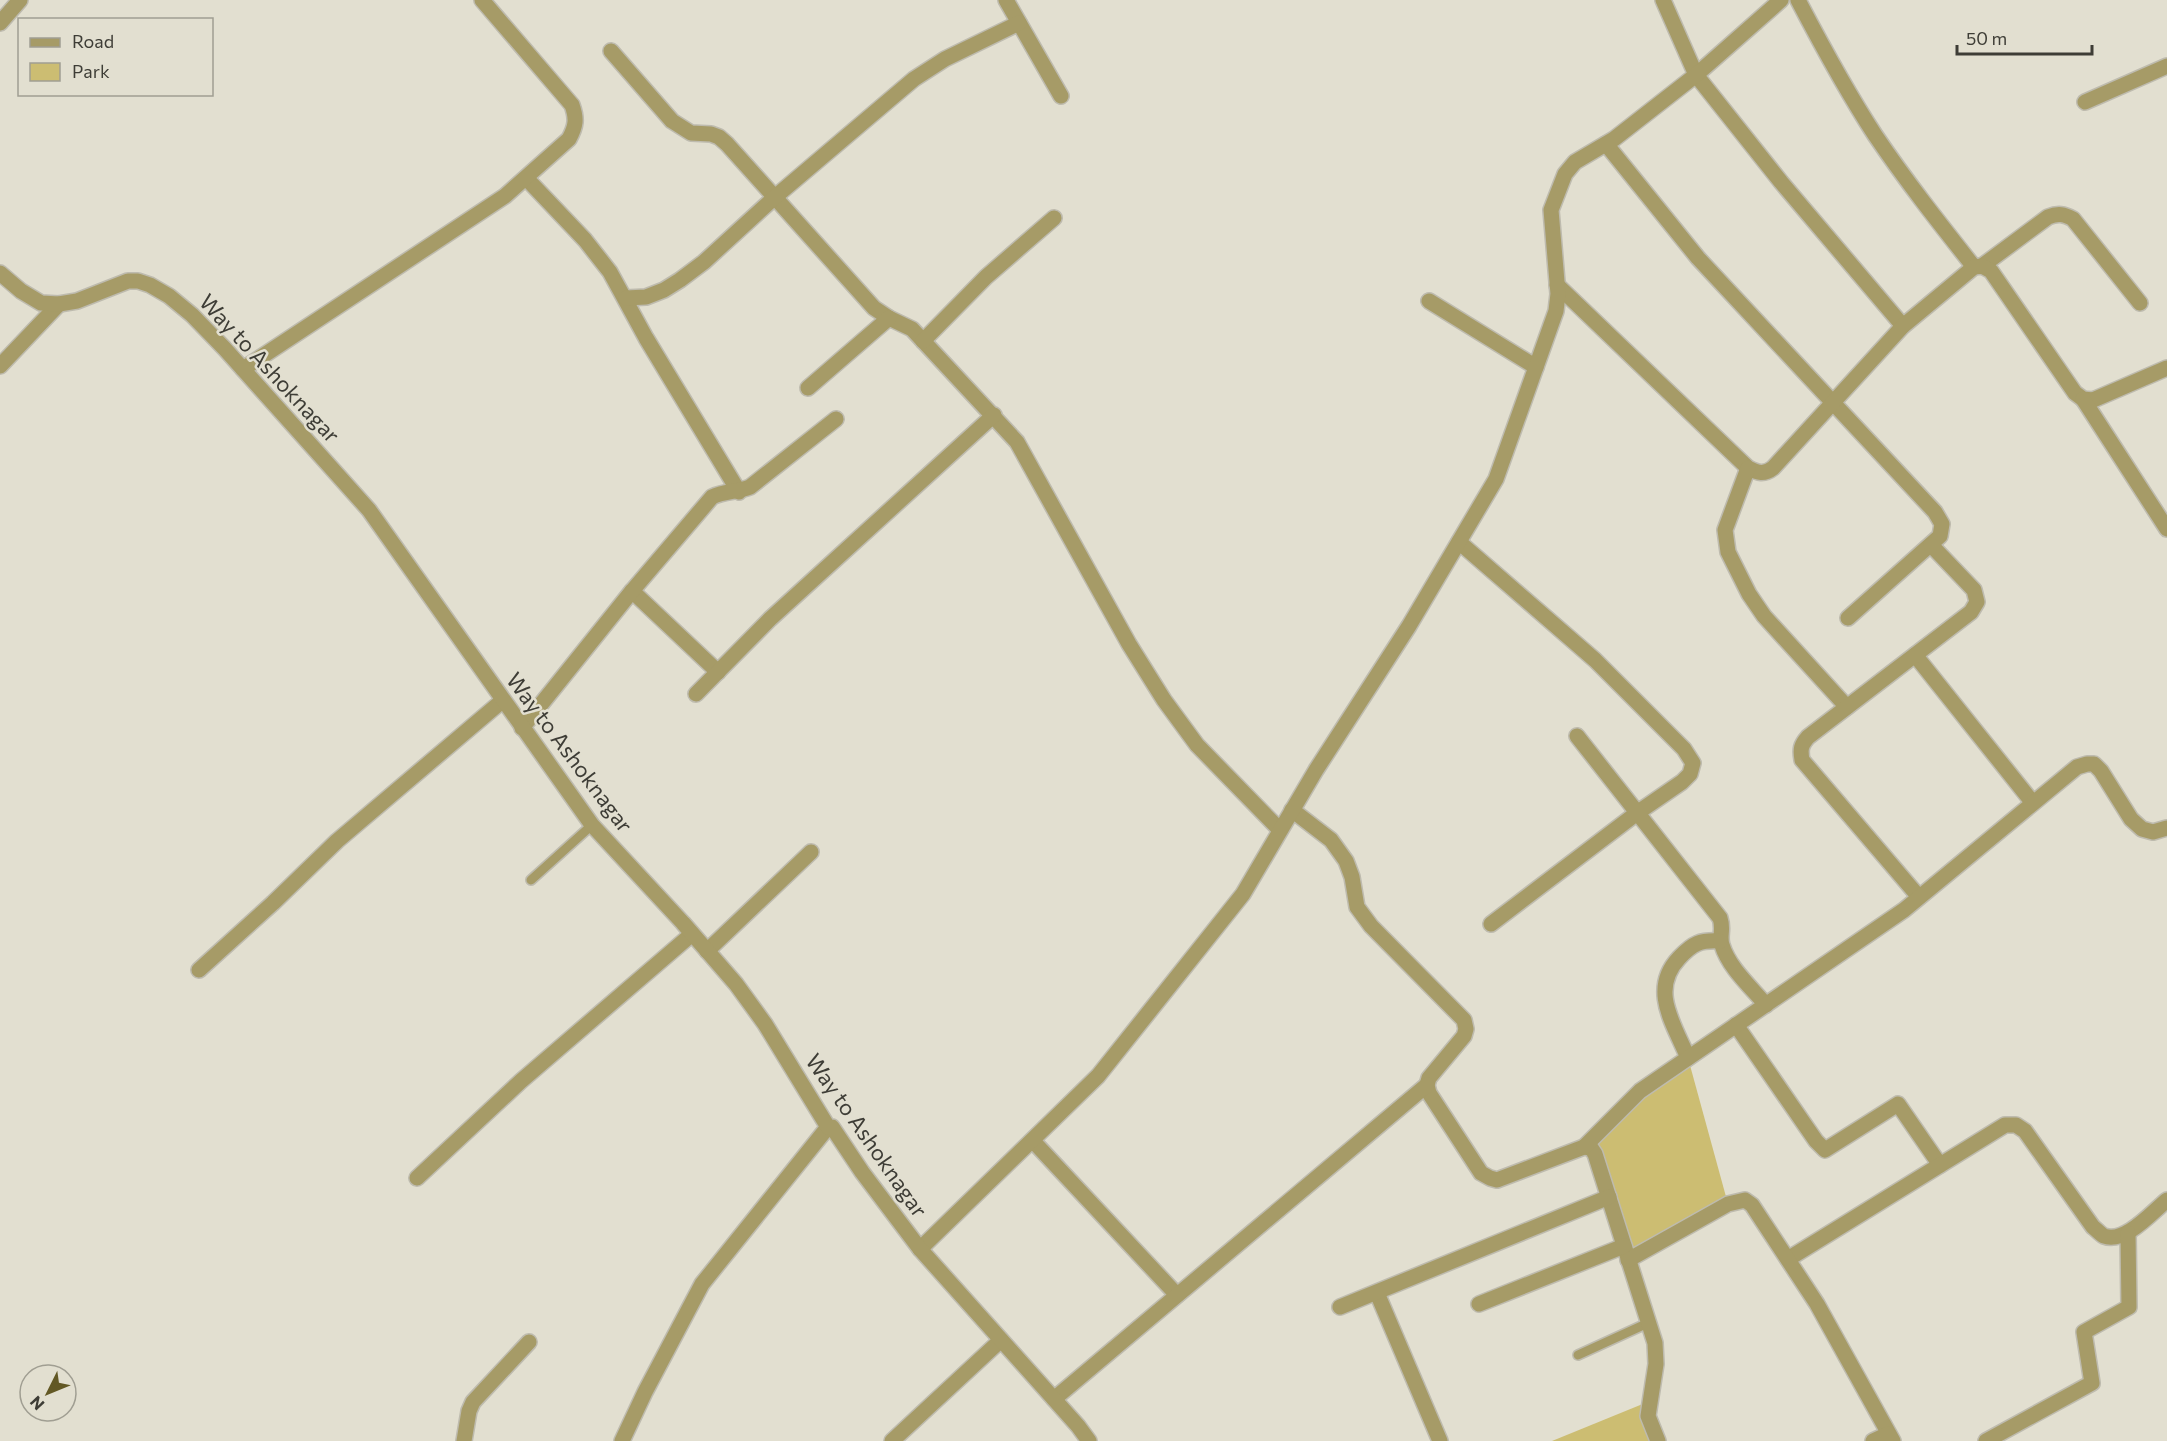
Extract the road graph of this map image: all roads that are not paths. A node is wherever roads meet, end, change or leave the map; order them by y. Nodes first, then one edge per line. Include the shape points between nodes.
1 (20, 0) edge
2 (482, 0) edge
3 (1006, 0) edge
4 (1663, 0) edge
5 (1781, 0) edge
6 (1798, 0) edge
7 (0, 23) edge
8 (1019, 23) junction
9 (611, 51) dead end
10 (2167, 66) edge
11 (1696, 75) junction
12 (1061, 96) dead end
13 (2085, 102) dead end
14 (1606, 144) junction
15 (527, 178) junction
16 (775, 197) junction
17 (1054, 218) dead end
18 (1978, 267) junction
19 (0, 273) edge
20 (1557, 285) junction
21 (626, 298) junction
22 (1429, 301) dead end
23 (2140, 303) dead end
24 (59, 304) junction
25 (889, 318) junction
26 (1903, 326) junction
27 (923, 341) junction
28 (0, 366) edge
29 (1536, 367) junction
30 (2167, 368) edge
31 (243, 369) junction
32 (808, 388) dead end
33 (2083, 399) junction
34 (1832, 403) junction
35 (994, 415) junction
36 (836, 419) dead end
37 (1748, 468) junction
38 (739, 492) junction
39 (2167, 529) edge
40 (1459, 542) junction
41 (1931, 545) junction
42 (632, 591) junction
43 (1848, 618) dead end
44 (1915, 655) junction
45 (718, 672) junction
46 (696, 694) dead end
47 (502, 700) junction
48 (1847, 707) junction
49 (522, 728) junction
50 (1577, 736) dead end
51 (2033, 803) junction
52 (1292, 810) junction
53 (1637, 813) junction
54 (592, 825) junction
55 (2167, 828) edge
56 (1280, 830) junction
57 (811, 852) dead end
58 (531, 880) dead end
59 (1919, 897) junction
60 (1491, 924) dead end
61 (692, 934) junction
62 (1720, 941) junction
63 (707, 951) junction
64 (199, 970) dead end
65 (1766, 1005) junction
66 (1736, 1026) junction
67 (1688, 1058) junction
68 (1427, 1085) junction
69 (828, 1126) junction
70 (1033, 1141) junction
71 (1584, 1147) junction
72 (1940, 1166) junction
73 (417, 1178) dead end
74 (1609, 1197) junction
75 (2167, 1200) edge
76 (2128, 1233) junction
77 (920, 1249) junction
78 (1626, 1253) junction
79 (1788, 1259) junction
80 (1377, 1293) junction
81 (1177, 1295) junction
82 (1479, 1304) dead end
83 (1340, 1307) dead end
84 (1648, 1323) junction
85 (1001, 1340) junction
86 (529, 1342) dead end
87 (1578, 1354) dead end
88 (1054, 1398) junction
89 (1890, 1437) edge
90 (464, 1441) edge
91 (622, 1441) edge
92 (892, 1441) edge
93 (1089, 1441) edge
94 (1440, 1441) edge
95 (1658, 1441) edge
96 (1873, 1441) edge
97 (1986, 1441) edge

1 - 7 street
2 - 15 street via 572,105 576,117 569,139
3 - 8 street
4 - 11 street
5 - 11 street
6 - 18 street via 1875,134 1923,202
8 - 12 street
8 - 16 street via 945,59 914,79
9 - 16 street via 672,121 692,133 719,137
10 - 13 street
11 - 14 street
11 - 26 street
14 - 20 street via 1575,162 1558,188 1551,210
14 - 34 street via 1698,258
15 - 21 street via 585,240
15 - 31 street
16 - 21 street via 680,280 646,297
16 - 25 street via 874,308
17 - 27 street via 986,277
18 - 23 street via 2048,217 2064,214 2073,219
18 - 26 street
18 - 33 street via 1991,271
19 - 24 street, Way to Ashoknagar via 41,303
20 - 29 street via 1556,312
20 - 37 street
21 - 38 street
22 - 29 street
24 - 28 street
24 - 31 street, Way to Ashoknagar via 128,281 150,285 192,315
25 - 27 street via 912,329
25 - 32 street
26 - 34 street
27 - 35 street
29 - 40 street via 1496,479
30 - 33 street via 2093,400
31 - 47 street, Way to Ashoknagar via 369,510
33 - 39 street
34 - 37 street via 1773,468 1766,473
34 - 41 street via 1935,512 1942,524 1940,536
35 - 45 street via 770,619
35 - 56 street via 1017,442 1164,700 1197,745
36 - 38 street
37 - 48 street via 1725,530 1728,552 1764,616
38 - 42 street via 712,497
40 - 52 street
40 - 53 street via 1595,660 1684,749 1693,763 1690,774
41 - 43 street
41 - 44 street via 1974,590 1977,602 1971,612
42 - 45 street
42 - 49 street
44 - 48 street
44 - 51 street
45 - 46 street
47 - 49 street, Way to Ashoknagar
47 - 64 street via 337,841
48 - 59 street via 1801,744 1802,760
49 - 54 street, Way to Ashoknagar
50 - 53 street
51 - 55 street via 2077,767 2094,764 2142,829 2153,832
51 - 59 street
52 - 56 street
52 - 68 street via 1331,840 1346,861 1357,907 1371,926 1464,1020 1464,1036
53 - 60 street
53 - 62 street via 1720,918
54 - 58 lane
54 - 61 street, Way to Ashoknagar
56 - 70 street via 1222,923 1098,1076
57 - 63 street
59 - 65 street
61 - 63 street, Way to Ashoknagar
61 - 73 street via 521,1081
62 - 65 street via 1728,960
62 - 67 street via 1705,940 1690,946 1670,968 1664,985 1665,1002
63 - 69 street, Way to Ashoknagar via 765,1024
65 - 66 street
66 - 67 street
66 - 72 street via 1825,1150 1898,1104
67 - 71 street via 1640,1091
68 - 71 street via 1428,1093 1481,1173 1490,1178 1497,1180
68 - 81 street
69 - 77 street, Way to Ashoknagar
69 - 91 street via 702,1284
70 - 77 street
70 - 81 street
71 - 74 street via 1596,1154
72 - 76 street via 2005,1125 2016,1125 2025,1131 2093,1227 2104,1236
72 - 79 street
74 - 78 street
74 - 80 street
75 - 76 street
76 - 97 street via 2129,1307 2084,1332 2092,1383
77 - 85 street, Way to Ashoknagar
78 - 79 street via 1728,1204 1745,1200
78 - 82 street
78 - 84 street
79 - 89 street
80 - 83 street
80 - 94 street
81 - 88 street
84 - 87 lane
84 - 95 street via 1655,1343 1656,1364 1648,1416
85 - 88 street, Way to Ashoknagar
85 - 92 street
86 - 90 street via 473,1402
88 - 93 street, Way to Ashoknagar
89 - 96 street

